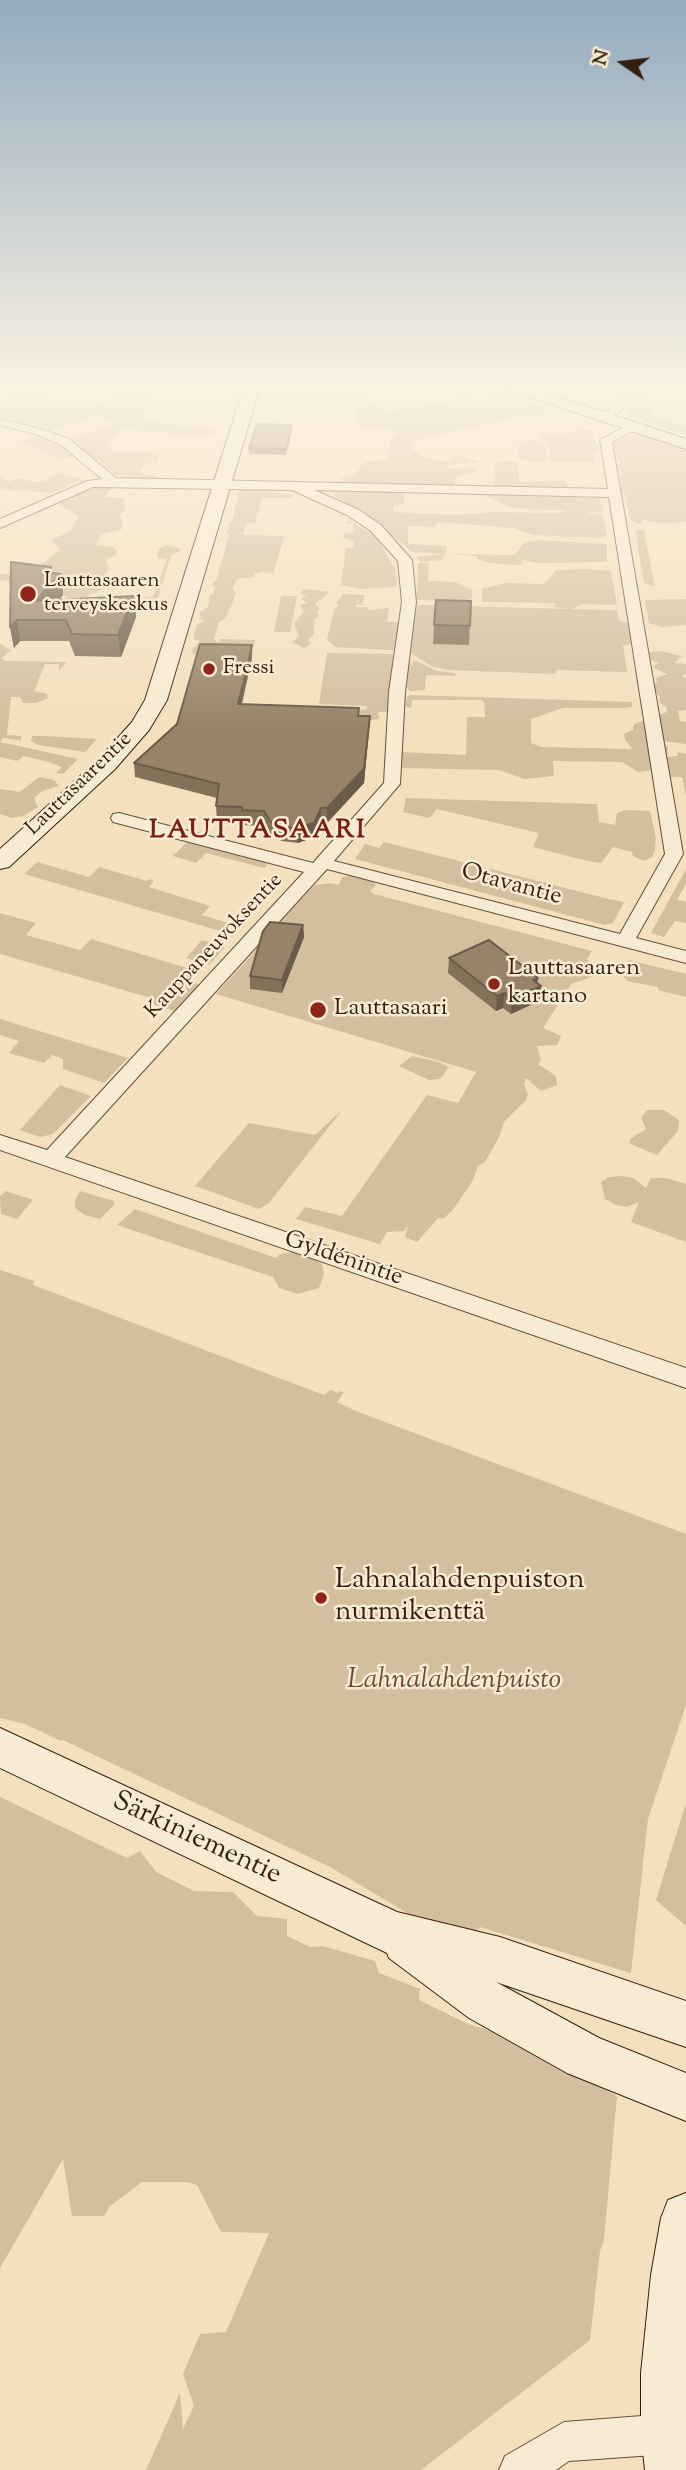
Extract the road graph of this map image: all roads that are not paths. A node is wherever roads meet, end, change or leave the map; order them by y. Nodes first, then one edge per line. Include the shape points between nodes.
1 (59, 498) edge
2 (219, 498) edge
3 (324, 498) edge
4 (616, 498) edge
5 (0, 524) edge
6 (119, 818) dead end
7 (0, 862) edge
8 (320, 867) junction
9 (625, 941) junction
10 (686, 957) edge
11 (0, 1142) edge
12 (50, 1160) junction
13 (686, 1378) edge
14 (0, 1747) edge
15 (393, 1933) junction
16 (686, 2024) edge
17 (686, 2097) edge
18 (686, 2218) edge
19 (676, 2447) edge
20 (519, 2470) edge

1 - 5 street
2 - 7 main road, Lauttasaarentie via 156,700 141,725 107,764
3 - 8 street, Kauppaneuvoksentie via 376,528 402,554 410,589 392,784
4 - 9 street via 674,854
6 - 8 street, Otavantie
8 - 9 street, Otavantie
8 - 12 street, Kauppaneuvoksentie
9 - 10 street, Otavantie
11 - 12 street, Gyldénintie
12 - 13 street, Gyldénintie
14 - 15 main road, Särkiniementie
15 - 16 main road, Särkiniementie via 500,1960
15 - 17 main road, Särkiniementie via 485,2002 584,2056
18 - 19 main road via 668,2373
19 - 20 street via 564,2442

